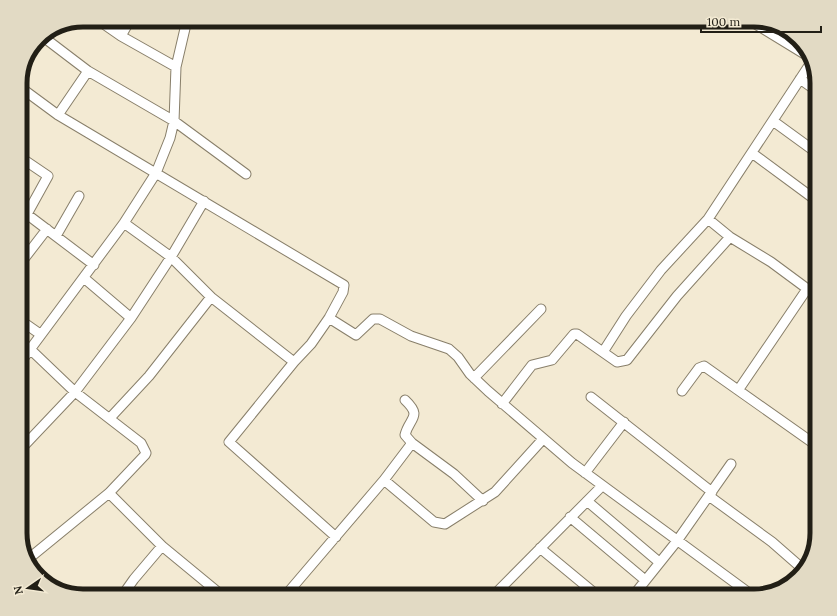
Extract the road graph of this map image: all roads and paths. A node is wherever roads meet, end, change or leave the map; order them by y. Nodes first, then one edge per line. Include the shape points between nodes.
1 (108, 27) edge
2 (126, 27) edge
3 (184, 27) edge
4 (764, 28) edge
5 (121, 36) junction
6 (47, 40) edge
7 (800, 51) edge
8 (176, 67) junction
9 (808, 68) edge
10 (88, 71) junction
11 (800, 79) junction
12 (810, 86) edge
13 (27, 92) edge
14 (58, 115) junction
15 (174, 121) junction
16 (773, 121) junction
17 (810, 147) edge
18 (752, 153) junction
19 (27, 162) edge
20 (156, 173) junction
21 (246, 174) dead end
22 (79, 196) dead end
23 (810, 196) edge
24 (204, 201) junction
25 (27, 205) edge
26 (27, 214) edge
27 (708, 219) junction
28 (124, 223) junction
29 (47, 229) junction
30 (56, 236) junction
31 (730, 237) junction
32 (27, 255) edge
33 (171, 257) junction
34 (94, 265) junction
35 (84, 278) junction
36 (807, 289) junction
37 (810, 291) edge
38 (211, 296) junction
39 (541, 309) dead end
40 (131, 318) junction
41 (329, 318) junction
42 (27, 325) edge
43 (40, 334) junction
44 (30, 349) junction
45 (603, 352) junction
46 (27, 353) edge
47 (294, 362) junction
48 (474, 378) junction
49 (739, 389) junction
50 (682, 391) dead end
51 (75, 392) junction
52 (591, 397) dead end
53 (405, 400) dead end
54 (502, 404) junction
55 (110, 418) junction
56 (624, 422) junction
57 (543, 439) junction
58 (810, 440) edge
59 (27, 443) edge
60 (412, 443) junction
61 (731, 464) dead end
62 (585, 473) junction
63 (384, 480) junction
64 (602, 486) junction
65 (109, 493) junction
66 (710, 494) junction
67 (483, 501) junction
68 (587, 501) junction
69 (570, 517) junction
70 (336, 537) junction
71 (677, 541) junction
72 (162, 546) junction
73 (540, 548) junction
74 (32, 556) edge
75 (659, 562) junction
76 (799, 566) edge
77 (645, 580) junction
78 (127, 589) edge
79 (214, 589) edge
80 (291, 589) edge
81 (500, 589) edge
82 (590, 589) edge
83 (638, 589) edge
84 (743, 589) edge

1 - 5 street
2 - 5 street
3 - 8 street
4 - 7 street
5 - 8 street
6 - 10 street
8 - 15 street
9 - 11 street
10 - 14 street
10 - 15 street
11 - 12 street
11 - 16 street
13 - 14 street
14 - 20 street
15 - 20 street
15 - 21 street
16 - 17 street
16 - 18 street
18 - 23 street
18 - 27 street
19 - 25 street via 48,176
20 - 24 street
20 - 28 street
22 - 30 street
24 - 33 street
24 - 41 street via 341,282 344,285 343,292
26 - 29 street
27 - 31 street
27 - 45 street via 657,275
28 - 33 street
28 - 34 street
29 - 30 street
29 - 32 street
30 - 34 street
31 - 36 street via 771,262
31 - 45 street via 677,296 627,360 617,362
33 - 38 street
33 - 40 street
34 - 35 street
35 - 40 street
35 - 43 street
36 - 37 street
36 - 49 street
38 - 47 street
38 - 55 street via 149,376
39 - 48 street
40 - 51 street
41 - 47 street via 311,344
41 - 48 street via 356,334 373,320 380,319 411,336 449,349
42 - 43 street
43 - 44 street
44 - 46 street
44 - 51 street
45 - 54 street via 574,334 552,360 532,365
47 - 70 street via 229,443
48 - 54 street
49 - 50 street via 704,366 699,368
49 - 58 street
51 - 55 street
51 - 59 street
52 - 56 street
53 - 60 street via 412,406 414,413 405,435
54 - 57 street
55 - 65 street via 141,443 146,452
56 - 62 street
56 - 66 street
57 - 62 street
57 - 67 street via 506,482
60 - 63 street
60 - 67 street via 454,474
61 - 66 street
62 - 64 street
63 - 67 street via 438,524 445,524
63 - 70 street
64 - 68 street
64 - 71 street
65 - 72 street
65 - 74 street
66 - 71 street
66 - 76 street
68 - 69 street
68 - 75 street
69 - 73 street
69 - 77 street
70 - 80 street
71 - 75 street
71 - 84 street
72 - 78 street
72 - 79 street
73 - 81 street
73 - 82 street
75 - 77 street
77 - 83 street

